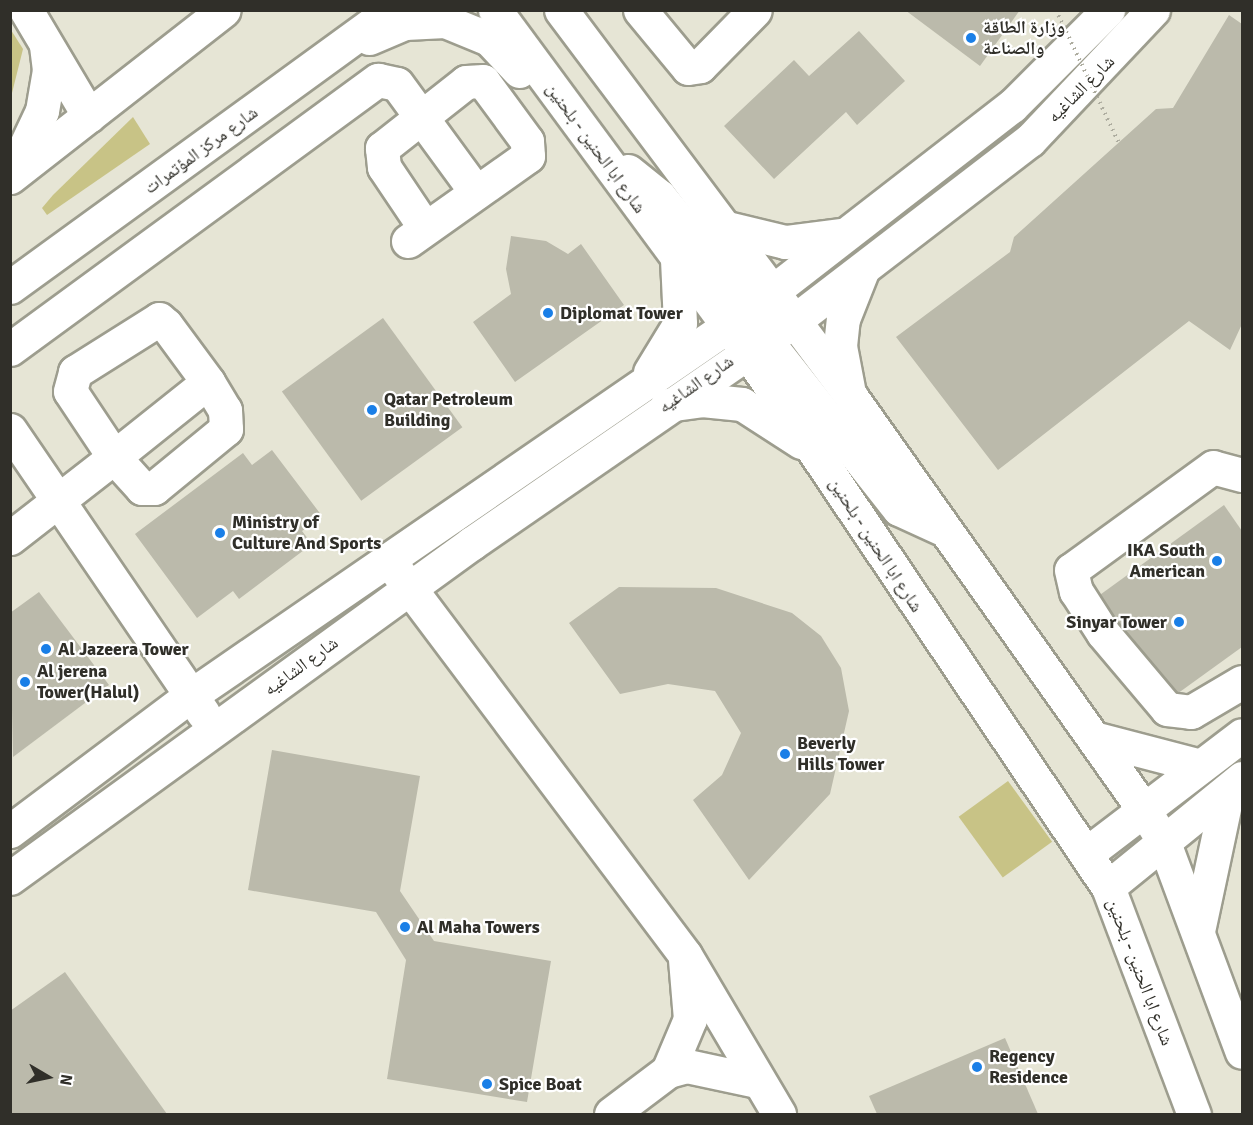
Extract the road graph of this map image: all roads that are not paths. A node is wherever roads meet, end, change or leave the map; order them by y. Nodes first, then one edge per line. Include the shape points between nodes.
1 (26, 10) edge
2 (391, 10) edge
3 (495, 10) edge
4 (561, 10) edge
5 (585, 10) edge
6 (640, 10) edge
7 (755, 10) edge
8 (1108, 10) edge
9 (1153, 10) edge
10 (222, 11) edge
11 (46, 45) junction
12 (336, 53) junction
13 (604, 74) junction
14 (554, 91) junction
15 (89, 116) junction
16 (423, 116) junction
17 (607, 164) junction
18 (10, 176) edge
19 (476, 192) junction
20 (723, 227) junction
21 (844, 233) junction
22 (677, 260) junction
23 (863, 268) junction
24 (10, 287) edge
25 (794, 321) junction
26 (752, 323) junction
27 (10, 349) edge
28 (208, 382) junction
29 (641, 384) junction
30 (852, 398) junction
31 (665, 405) junction
32 (10, 430) edge
33 (812, 446) junction
34 (114, 457) junction
35 (1242, 475) edge
36 (60, 503) junction
37 (946, 530) junction
38 (10, 538) edge
39 (389, 559) junction
40 (409, 589) junction
41 (1242, 682) edge
42 (190, 696) junction
43 (215, 729) junction
44 (1242, 735) edge
45 (1097, 740) junction
46 (1201, 766) junction
47 (1235, 784) edge
48 (1144, 810) junction
49 (11, 830) edge
50 (1163, 840) junction
51 (1086, 854) junction
52 (22, 870) edge
53 (1108, 887) junction
54 (1198, 931) junction
55 (685, 955) junction
56 (1242, 1052) edge
57 (668, 1071) junction
58 (757, 1081) junction
59 (611, 1114) edge
60 (779, 1114) edge
61 (1194, 1114) edge

1 - 11 street
2 - 12 street, شارع مركز المؤتمرات
3 - 14 street, شارع ابا الحنين - بلحنين
4 - 13 street, شارع ابا الحنين - بلحنين
5 - 13 street
6 - 7 street via 688,68 700,66
8 - 21 street, شارع الشاغيه via 1012,106
9 - 23 street, شارع الشاغيه via 1030,140
10 - 15 street
11 - 15 street
11 - 18 street via 49,70 42,111
12 - 14 street via 405,23 445,21 489,39 531,82
12 - 24 street, شارع مركز المؤتمرات
13 - 20 street, شارع ابا الحنين - بلحنين
14 - 17 street, شارع ابا الحنين - بلحنين
15 - 18 street
16 - 19 street
16 - 19 street via 382,148 381,158 416,234
16 - 19 street via 466,82 483,81 527,141 528,156
16 - 27 street via 397,84 378,80
17 - 22 street, شارع ابا الحنين - بلحنين
17 - 26 street via 643,179
20 - 21 street via 785,242
20 - 26 street, شارع ابا الحنين - بلحنين
21 - 26 street, شارع الشاغيه
22 - 26 street, شارع ابا الحنين - بلحنين
22 - 29 street via 680,323
23 - 25 street, شارع الشاغيه
23 - 30 street via 846,306 840,346
25 - 26 street
25 - 30 street
26 - 29 street, شارع الشاغيه
26 - 31 street, شارع الشاغيه
26 - 33 street, شارع ابا الحنين - بلحنين
26 - 37 street via 899,509
28 - 34 street
28 - 34 street via 225,410 226,429 154,488 136,485
28 - 34 street via 159,320 75,372 70,391
29 - 39 street, شارع الشاغيه
30 - 37 street
31 - 33 street via 702,400 742,404
31 - 40 street, شارع الشاغيه
32 - 36 street
33 - 51 street, شارع ابا الحنين - بلحنين
34 - 36 street
35 - 41 street via 1212,467 1071,570 1076,591 1103,633 1167,709 1191,712
36 - 38 street
36 - 42 street
37 - 45 street
39 - 40 street
39 - 42 street, شارع الشاغيه
40 - 43 street, شارع الشاغيه
40 - 55 street
42 - 43 street
42 - 49 street, شارع الشاغيه
43 - 52 street, شارع الشاغيه
44 - 46 street
45 - 46 street
45 - 48 street
46 - 48 street
47 - 50 street
47 - 54 street
48 - 50 street
48 - 51 street
49 - 52 street
50 - 53 street
50 - 54 street
51 - 53 street, شارع ابا الحنين - بلحنين
53 - 61 street, شارع ابا الحنين - بلحنين
54 - 56 street
55 - 57 street via 690,1019
55 - 58 street
57 - 58 street via 704,1067
57 - 59 street
58 - 60 street

